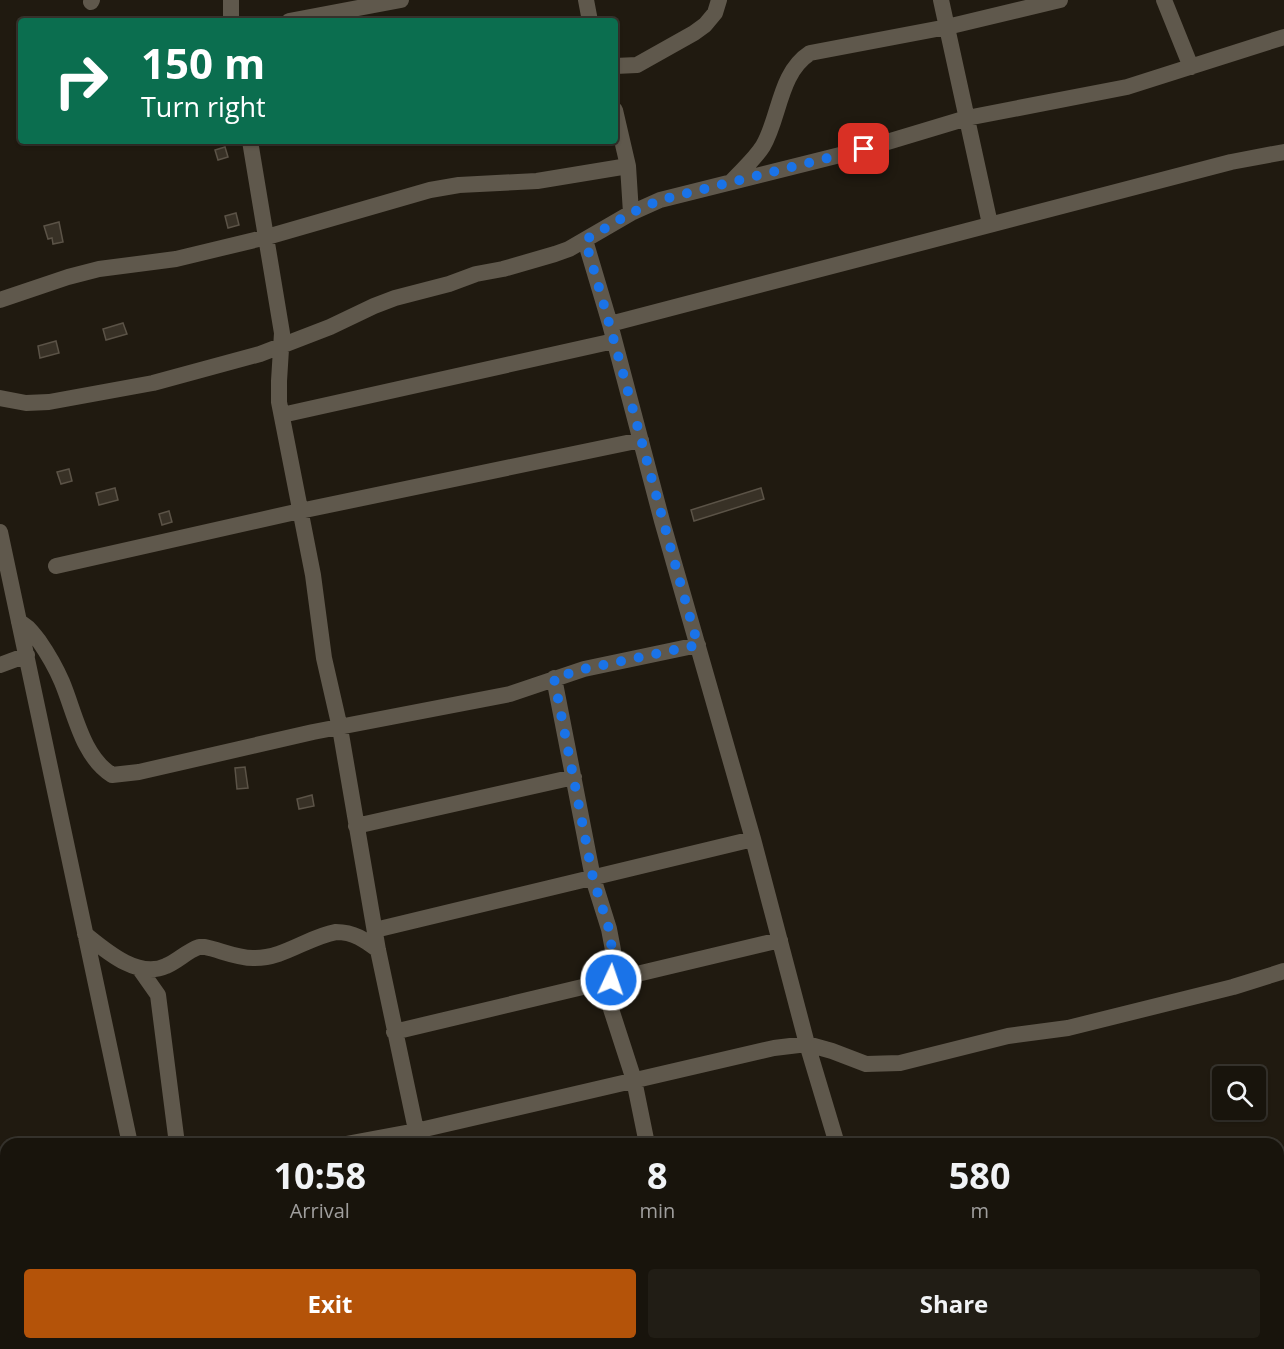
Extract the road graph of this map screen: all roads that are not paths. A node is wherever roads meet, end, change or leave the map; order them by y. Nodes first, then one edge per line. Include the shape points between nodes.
1 (231, 0) edge
2 (401, 0) edge
3 (586, 0) edge
4 (719, 0) edge
5 (941, 0) edge
6 (1060, 0) edge
7 (1164, 0) edge
8 (231, 18) edge
9 (304, 18) edge
10 (590, 18) edge
11 (947, 27) junction
12 (1284, 37) edge
13 (618, 66) edge
14 (1191, 67) junction
15 (967, 118) junction
16 (618, 123) edge
17 (251, 144) edge
18 (1284, 152) edge
19 (628, 166) junction
20 (731, 182) junction
21 (631, 213) junction
22 (990, 224) junction
23 (267, 237) junction
24 (585, 240) junction
25 (0, 300) edge
26 (610, 324) junction
27 (614, 341) junction
28 (283, 346) junction
29 (0, 398) edge
30 (282, 415) junction
31 (640, 440) junction
32 (300, 511) junction
33 (0, 532) edge
34 (56, 566) dead end
35 (19, 622) junction
36 (698, 645) junction
37 (27, 655) junction
38 (0, 665) edge
39 (554, 678) junction
40 (340, 728) junction
41 (574, 777) junction
42 (356, 826) junction
43 (753, 839) junction
44 (593, 878) junction
45 (375, 930) junction
46 (85, 934) junction
47 (780, 940) junction
48 (378, 950) junction
49 (139, 968) junction
50 (1284, 971) edge
51 (611, 980) junction
52 (394, 1032) junction
53 (807, 1044) junction
54 (634, 1080) junction
55 (129, 1138) edge
56 (176, 1138) edge
57 (418, 1138) edge
58 (646, 1138) edge
59 (835, 1138) edge

1 - 8 street
2 - 9 street
3 - 10 street
4 - 13 street via 715,13 694,33 637,65
5 - 11 street
6 - 11 street
7 - 14 street
11 - 15 street
11 - 20 street via 822,49 800,59 791,71 763,146
12 - 14 street
14 - 15 street via 1127,87
15 - 20 street
15 - 22 street
16 - 19 street
17 - 23 street
18 - 22 street
19 - 21 street
19 - 23 street via 537,182 430,190
20 - 21 street via 660,200
21 - 24 street
22 - 26 street
23 - 25 street via 176,258 99,269
23 - 28 street
24 - 26 street
24 - 28 street via 539,260 395,298
26 - 27 street
27 - 30 street
27 - 31 street
28 - 29 street via 144,384 37,403
28 - 30 street via 279,381
30 - 32 street
31 - 32 street
31 - 36 street
32 - 34 street
32 - 40 street via 324,658
33 - 35 street
35 - 37 street
35 - 40 street via 28,627 48,655 92,756 112,775
36 - 39 street
36 - 43 street
37 - 38 street
37 - 46 street
39 - 40 street via 510,694
39 - 41 street
40 - 42 street
41 - 42 street
41 - 44 street
42 - 45 street
43 - 44 street
43 - 47 street
44 - 45 street
44 - 51 street via 609,929 614,963
45 - 48 street
46 - 49 street
46 - 55 street
47 - 51 street
47 - 53 street
48 - 49 street via 357,936 336,932 264,957 246,958 205,946 159,969
48 - 52 street
49 - 56 street via 158,996
50 - 53 street via 1068,1028 1008,1036 900,1063 866,1064
51 - 52 street
51 - 54 street via 611,1009
52 - 57 street
53 - 54 street
53 - 59 street
54 - 57 street
54 - 58 street

